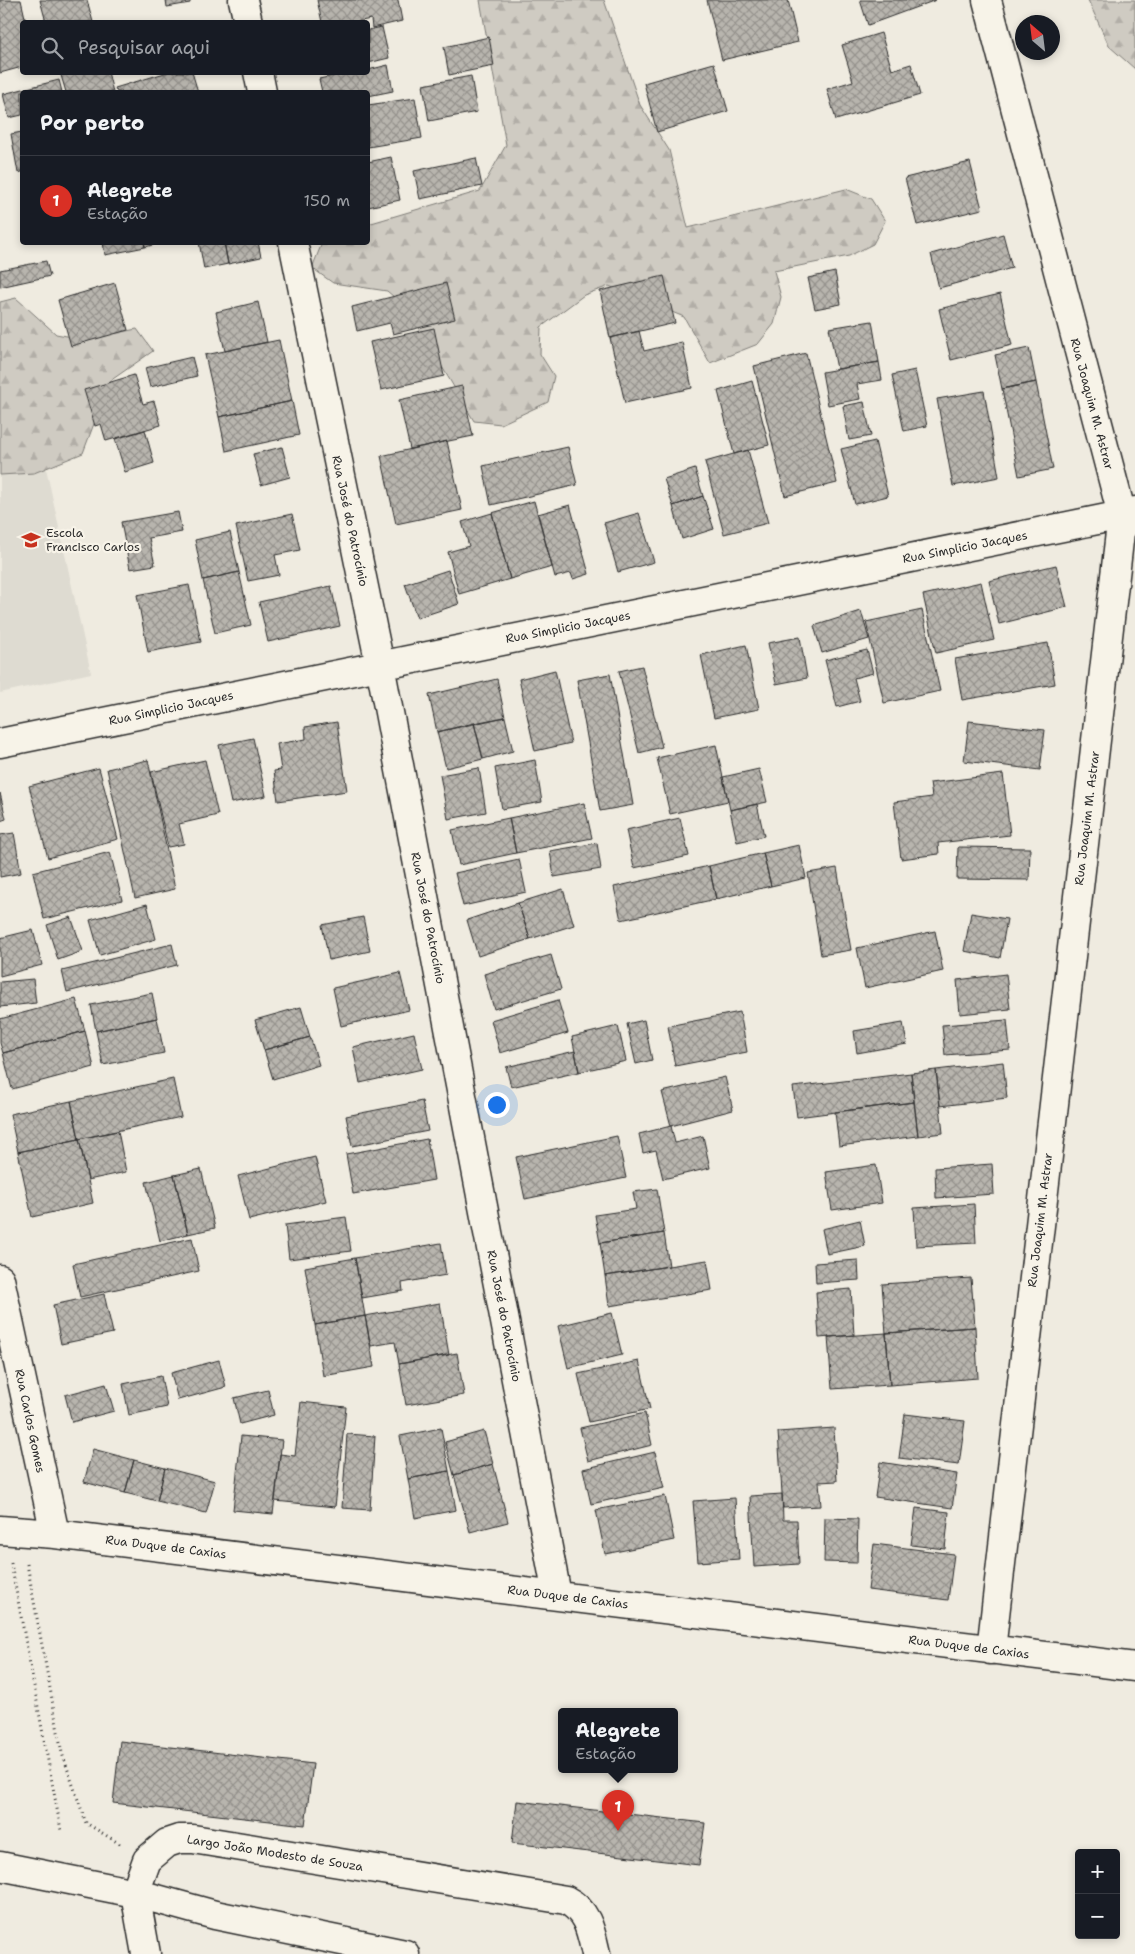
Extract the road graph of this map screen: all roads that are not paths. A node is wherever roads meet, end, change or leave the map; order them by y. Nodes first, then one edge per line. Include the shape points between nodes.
1 (243, 0) edge
2 (987, 0) edge
3 (248, 20) edge
4 (259, 75) edge
5 (262, 90) edge
6 (294, 245) edge
7 (1128, 513) edge
8 (380, 665) junction
9 (0, 743) edge
10 (0, 1279) edge
11 (55, 1534) junction
12 (10, 1538) edge
13 (557, 1596) junction
14 (990, 1650) junction
15 (1135, 1667) edge
16 (0, 1866) edge
17 (135, 1893) junction
18 (146, 1954) edge
19 (405, 1954) edge
20 (596, 1954) edge

1 - 3 street
2 - 7 street, Rua Joaquim M. Astrar
4 - 5 street
6 - 8 street, Rua José do Patrocínio
7 - 8 street, Rua Simplicio Jacques
7 - 14 street, Rua Joaquim M. Astrar
8 - 9 street, Rua Simplicio Jacques
8 - 13 street, Rua José do Patrocínio
10 - 11 street, Rua Carlos Gomes
11 - 12 street, Rua Duque de Caxias
11 - 13 street, Rua Duque de Caxias
13 - 14 street, Rua Duque de Caxias
14 - 15 street, Rua Duque de Caxias
16 - 17 street
17 - 18 street
17 - 19 street via 215,1915
17 - 20 street, Largo João Modesto de Souza via 146,1860 167,1843 193,1839 566,1900 582,1912 591,1930

